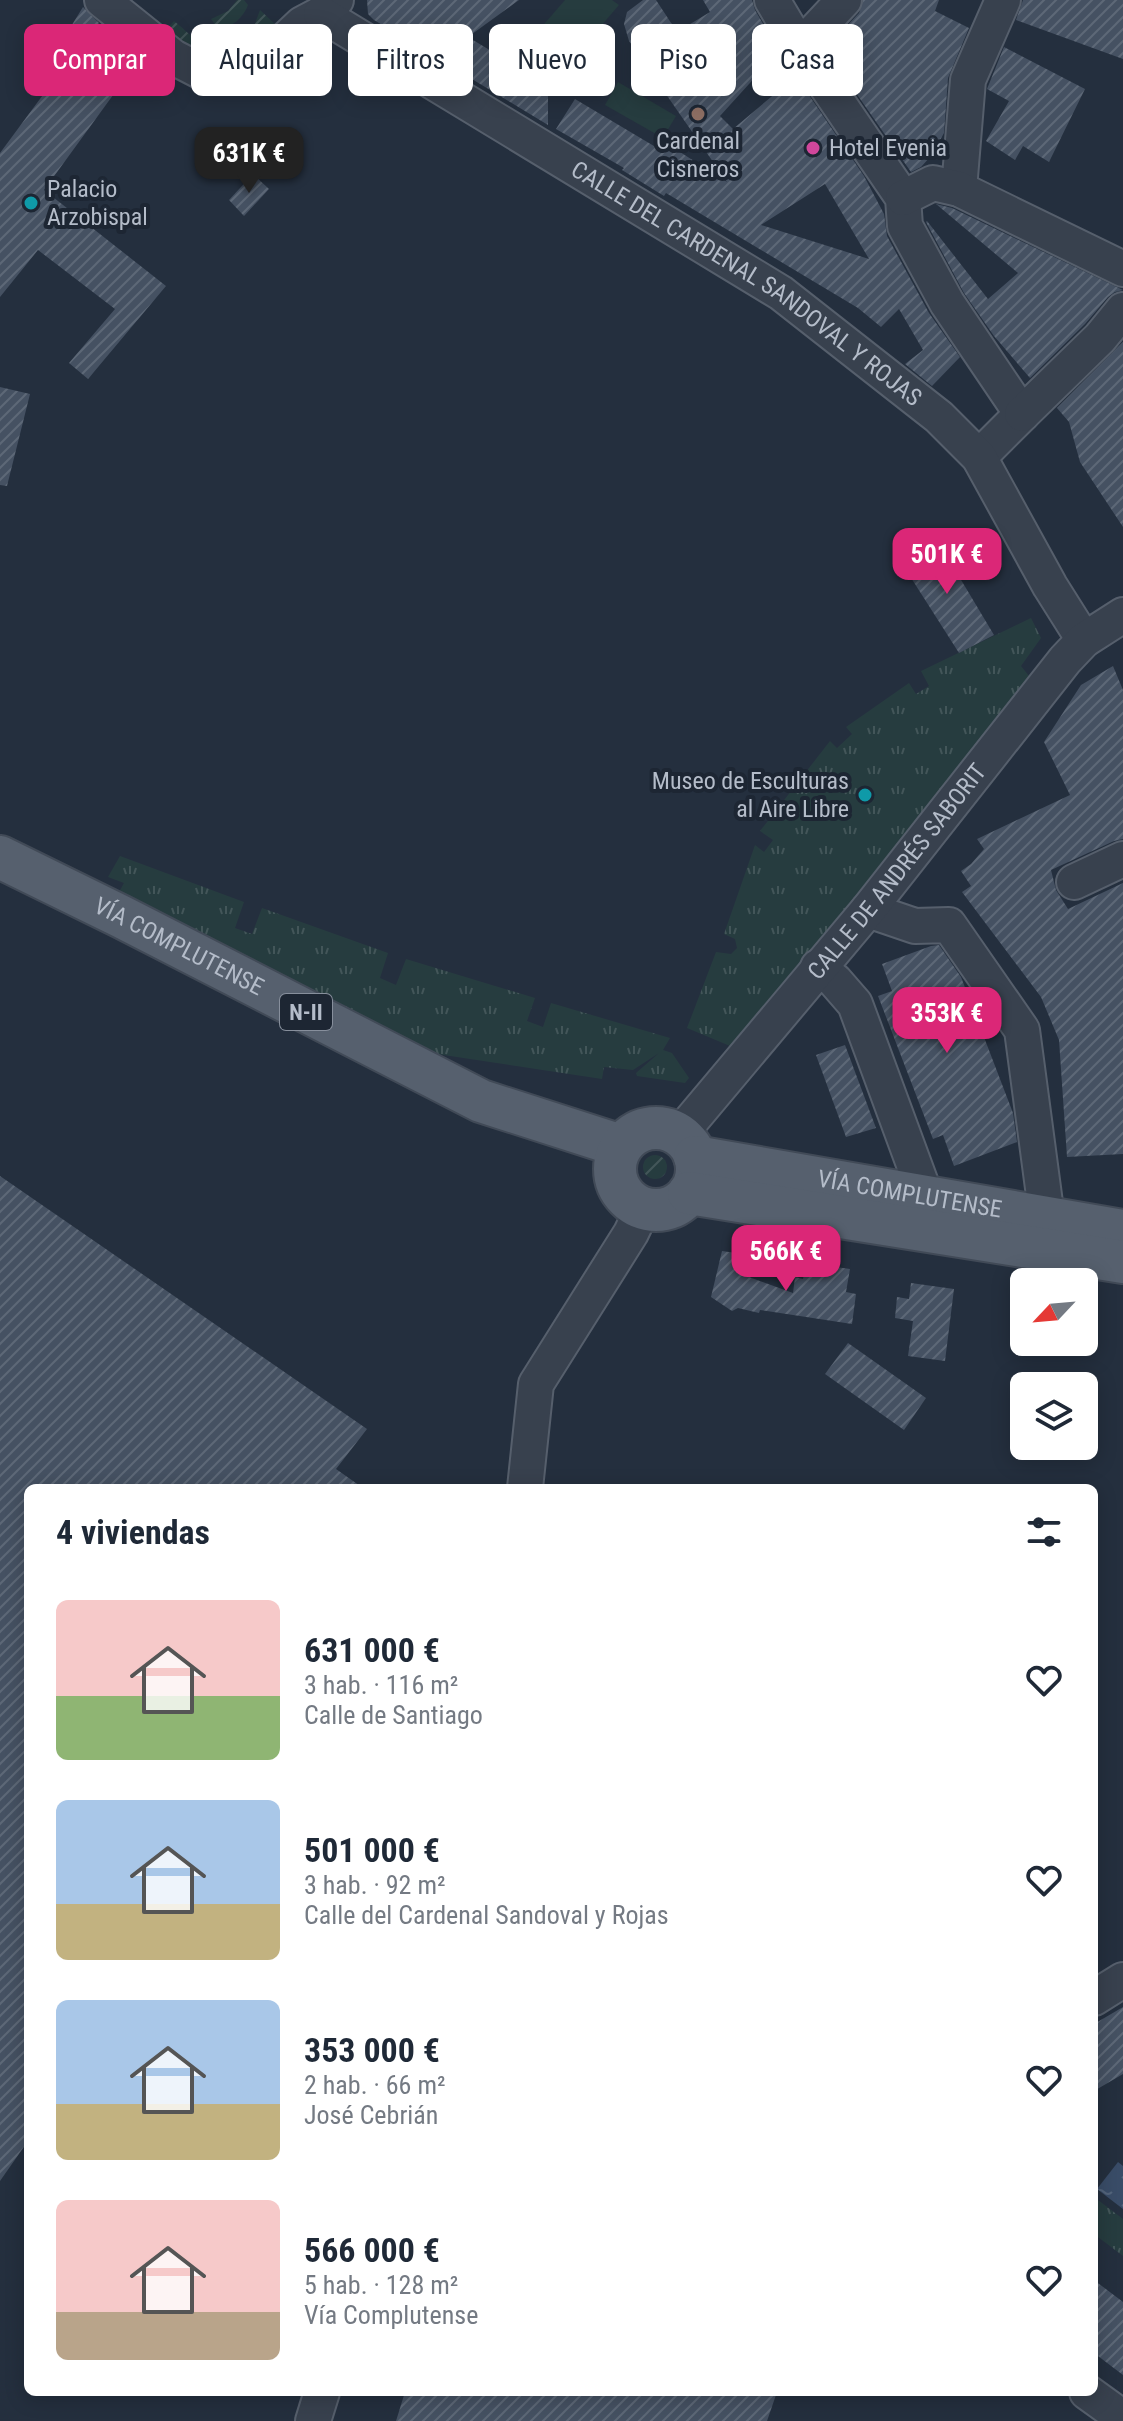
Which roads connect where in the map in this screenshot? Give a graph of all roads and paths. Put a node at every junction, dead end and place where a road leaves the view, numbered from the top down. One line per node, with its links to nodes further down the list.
1 (102, 0): 5 (street)
2 (772, 0): 6 (street)
3 (844, 0): 7 (street)
4 (1003, 0): 9 (street)
5 (328, 7): 13 (street, CALLE DEL CARDENAL SANDOVAL Y ROJAS)
6 (786, 24)
7 (822, 24)
8 (845, 96): 9 (street)
9 (932, 190): 10 (street); 12 (street)
10 (1123, 269)
11 (1123, 310): 12 (street)
12 (1022, 414): 13 (street)
13 (979, 457): 15 (street, CALLE DEL CARDENAL SANDOVAL Y ROJAS)
14 (1121, 621): 15 (street, CALLE DE ANDRÉS SABORIT)
15 (1084, 640): 20 (street, CALLE DE ANDRÉS SABORIT)
16 (0, 857): 22 (main road, VÍA COMPLUTENSE / N-II)
17 (1123, 859): 18 (street)
18 (1074, 882)
19 (0, 887): 22 (main road, VÍA COMPLUTENSE / N-II)
20 (868, 910): 21 (street, CALLE DE ANDRÉS SABORIT); 26 (street)
21 (818, 967): 23 (street, CALLE DE ANDRÉS SABORIT); 24 (street)
22 (618, 1160): 23 (main road); 25 (main road)
23 (688, 1162): 24 (main road, VÍA COMPLUTENSE); 25 (main road); 28 (main road, VÍA COMPLUTENSE)
24 (926, 1197): 26 (main road, VÍA COMPLUTENSE)
25 (643, 1208): 29 (street)
26 (1047, 1218): 27 (main road, VÍA COMPLUTENSE)
27 (1123, 1231)
28 (1123, 1262)
29 (525, 1484)
30 (1123, 1980): 31 (street)
31 (1098, 1996)
32 (321, 2396): 35 (street)
33 (1093, 2396): 34 (street)
34 (1123, 2418)
35 (313, 2421)

